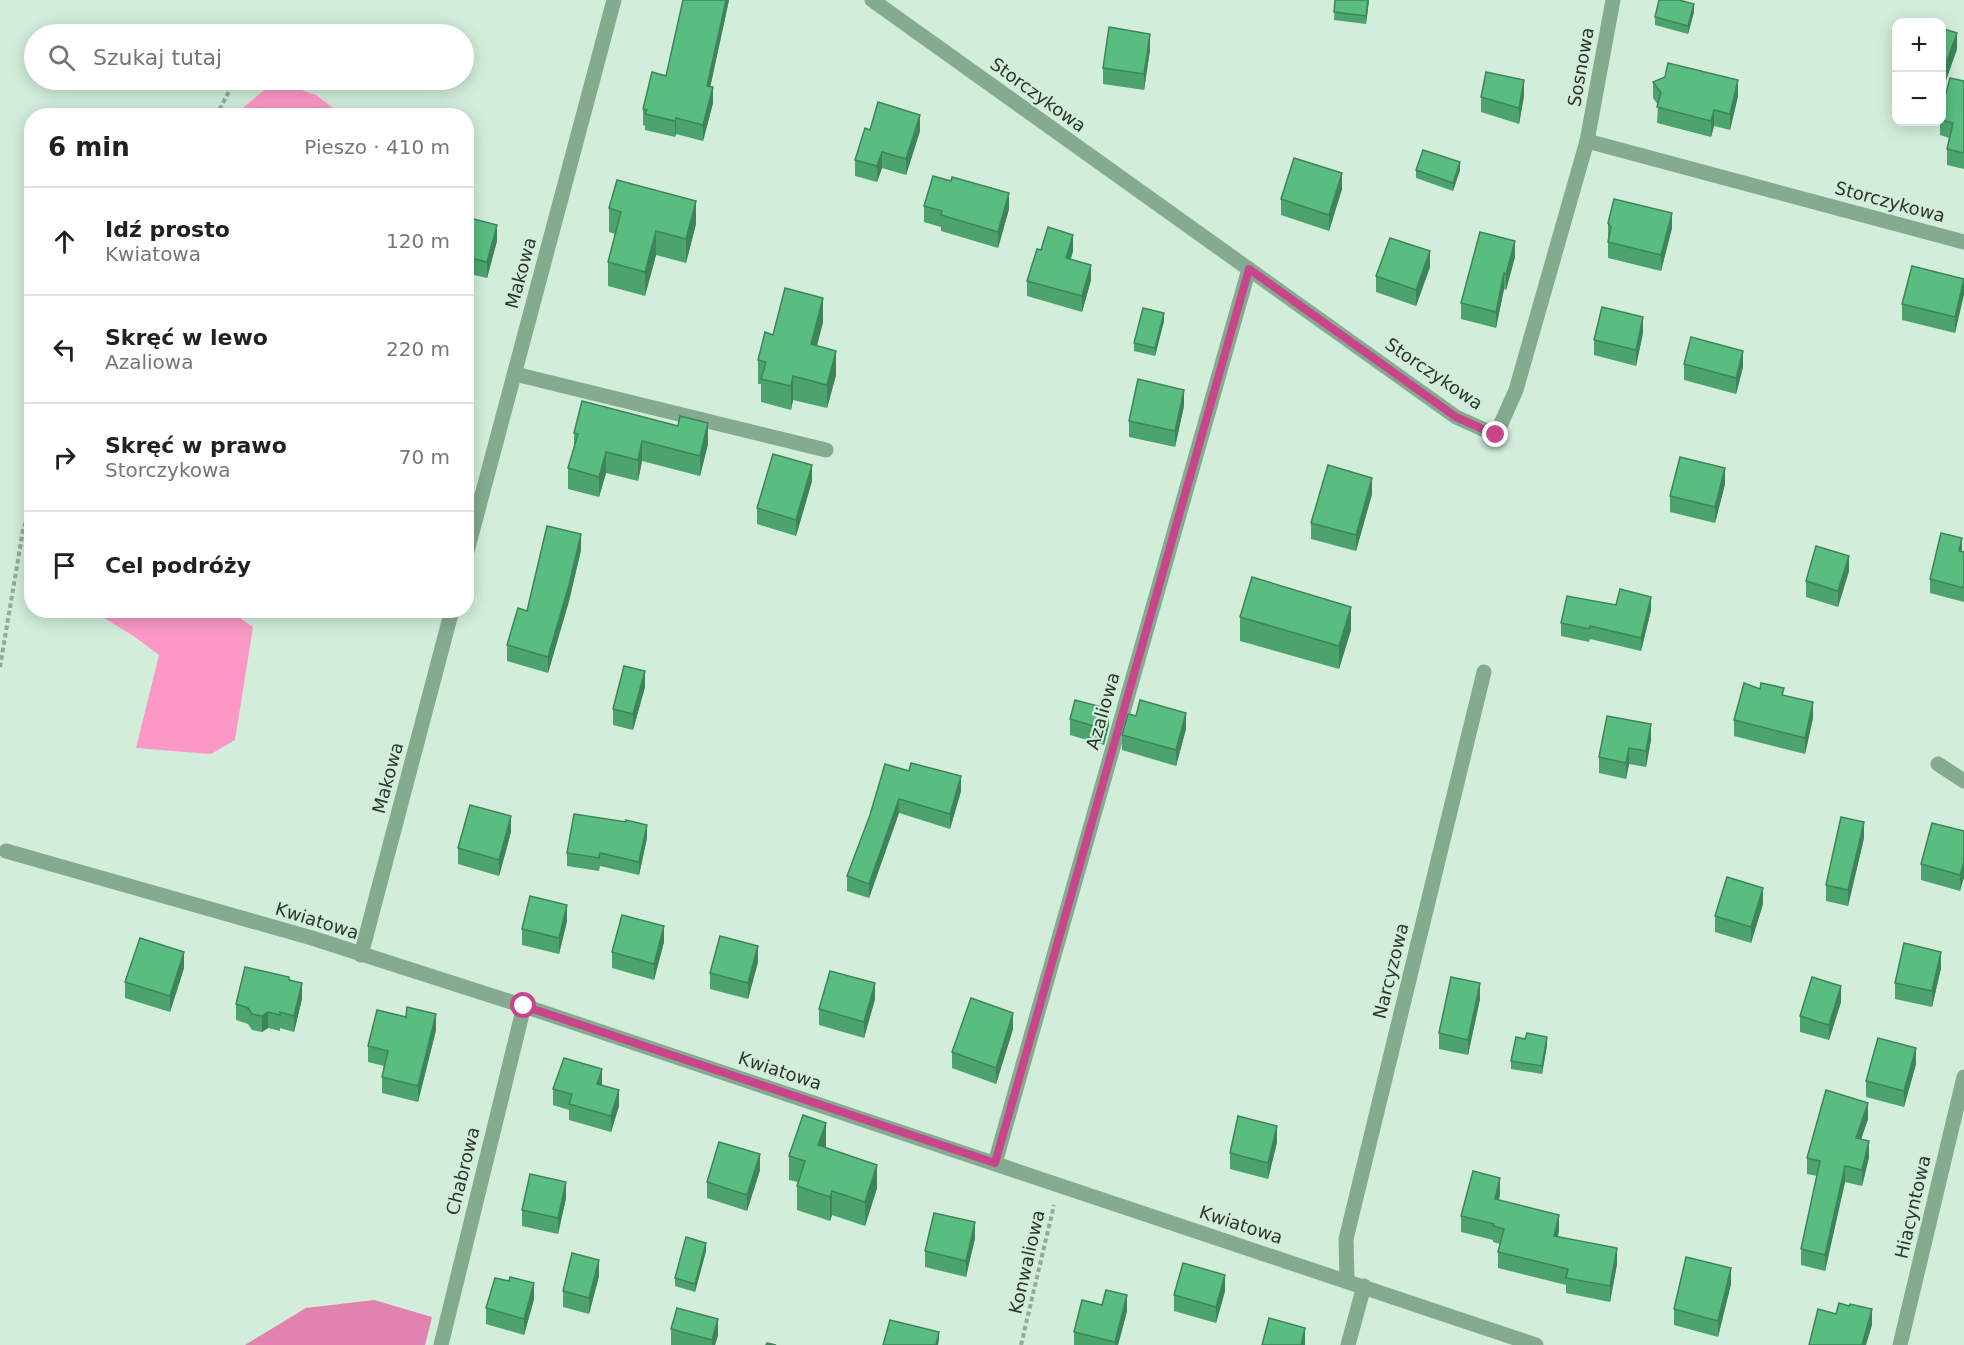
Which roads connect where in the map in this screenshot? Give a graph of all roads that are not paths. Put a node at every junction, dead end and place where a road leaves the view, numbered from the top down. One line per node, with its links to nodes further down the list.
1 (614, 0): 7 (street, Makowa)
2 (872, 0): 6 (street, Storczykowa)
3 (1613, 0): 4 (street, Sosnowa)
4 (1587, 141): 5 (street, Storczykowa); 6 (street, Storczykowa)
5 (1964, 242)
6 (1249, 269): 18 (street, Azaliowa)
7 (515, 374): 8 (street); 9 (street, Makowa)
8 (826, 450)
9 (474, 525)
10 (450, 618): 15 (street, Makowa)
11 (1484, 672): 19 (street, Narcyzowa)
12 (1938, 764): 13 (street)
13 (1964, 781)
14 (6, 851): 15 (street, Kwiatowa)
15 (361, 955): 16 (street, Kwiatowa)
16 (524, 1006): 18 (street, Kwiatowa); 21 (street, Chabrowa)
17 (1964, 1077): 24 (street, Hiacyntowa)
18 (995, 1163): 19 (street, Kwiatowa)
19 (1347, 1280): 20 (street, Kwiatowa)
20 (1364, 1286): 22 (street); 23 (street, Kwiatowa)
21 (441, 1345)
22 (1348, 1345)
23 (1536, 1345)
24 (1900, 1345)

